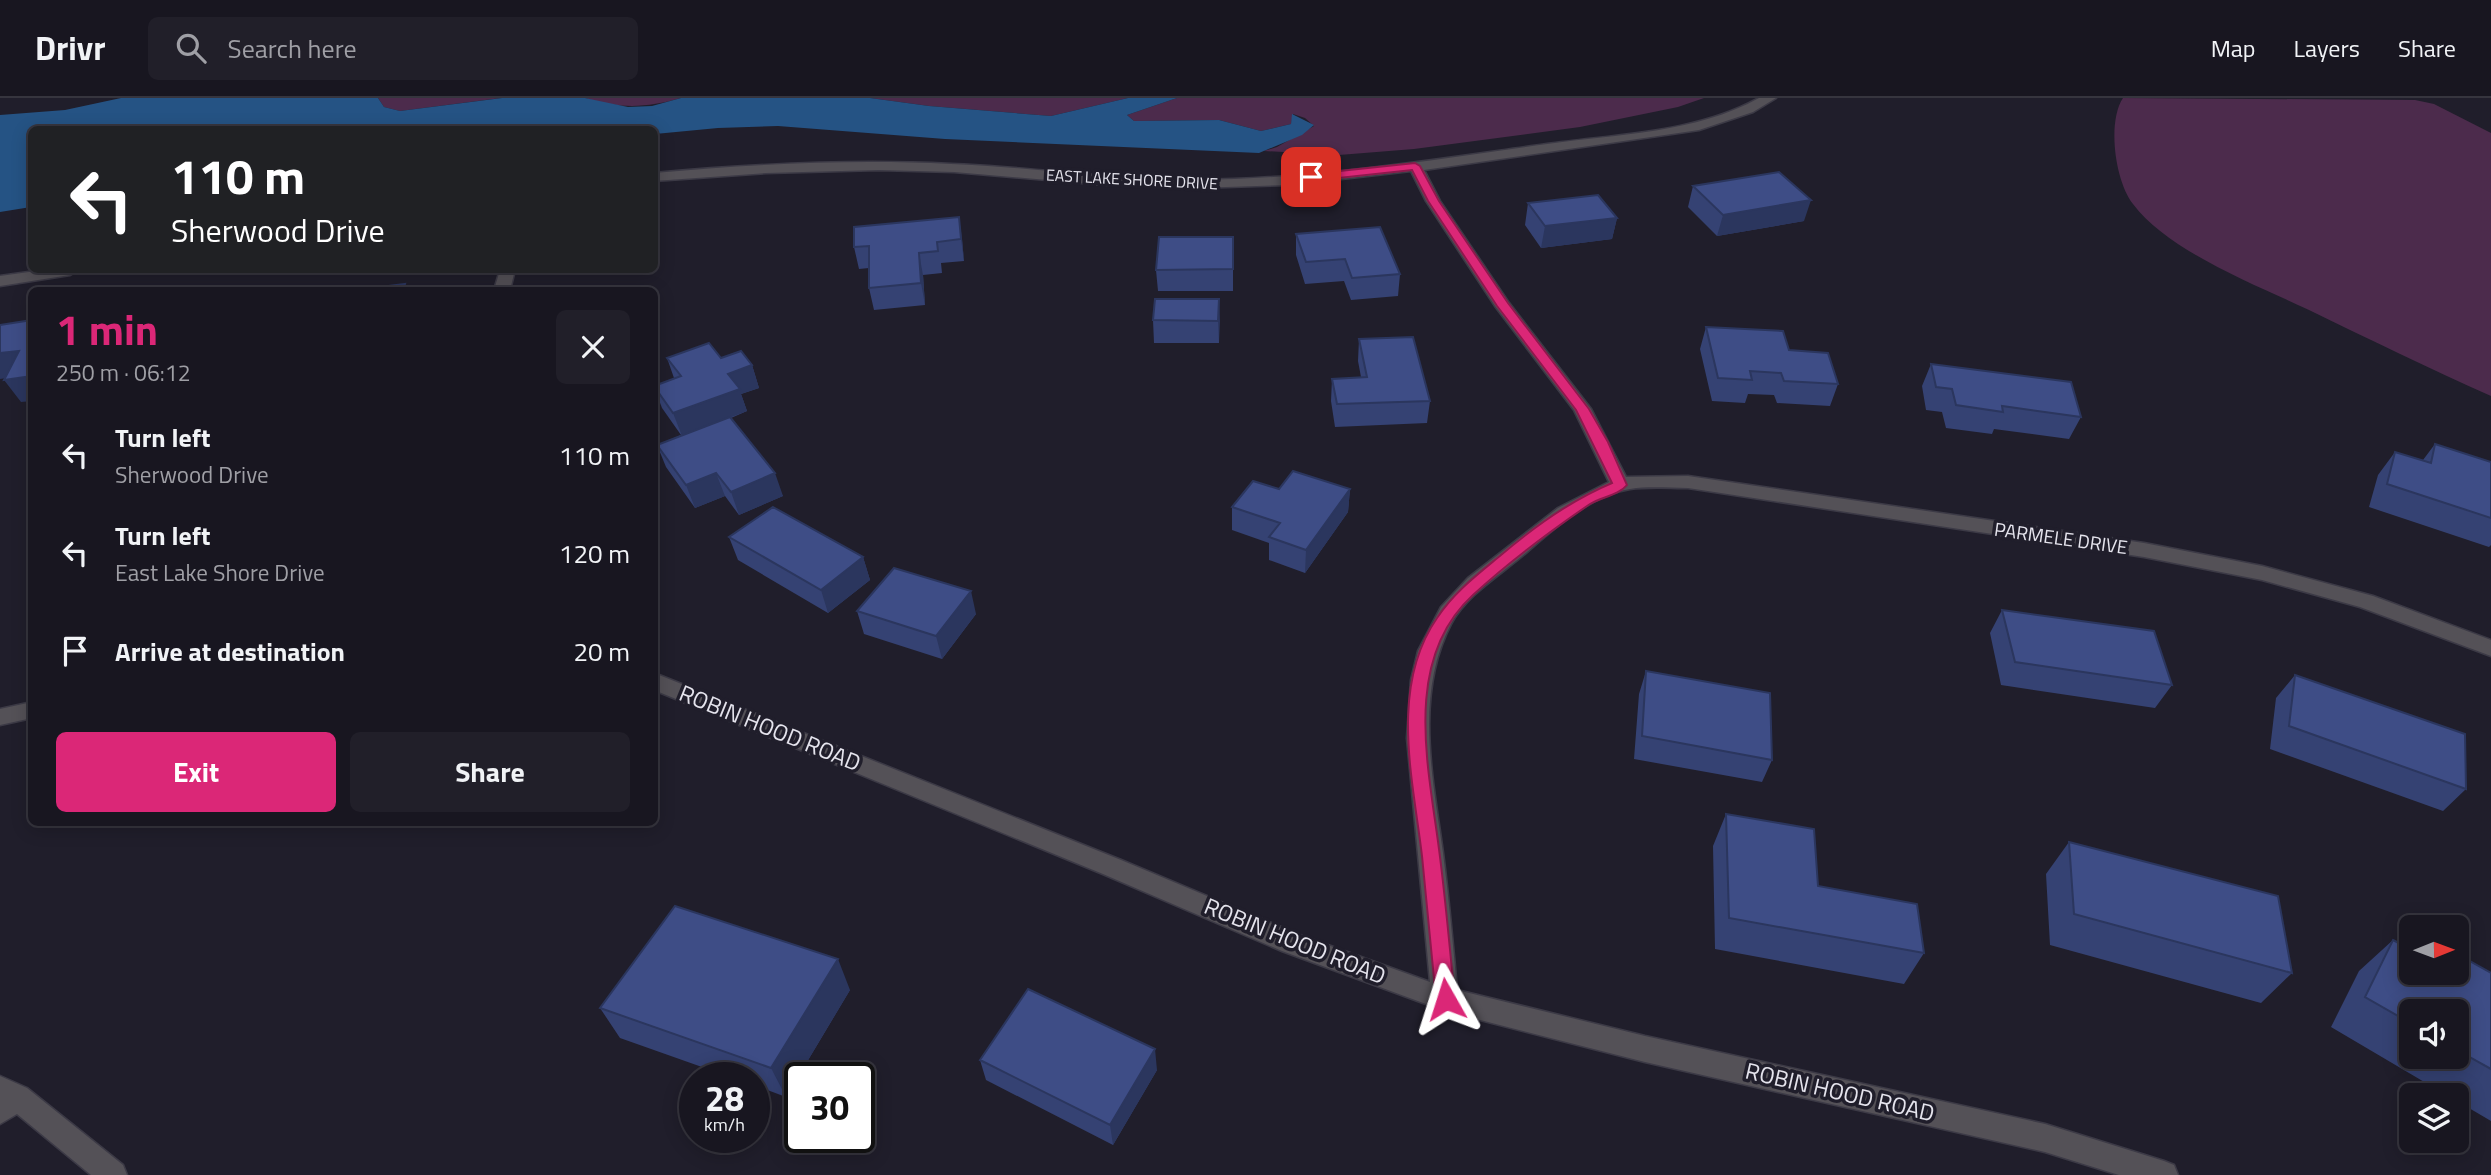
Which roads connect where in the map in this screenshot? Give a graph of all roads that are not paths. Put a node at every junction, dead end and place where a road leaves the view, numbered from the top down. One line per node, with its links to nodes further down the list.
1 (1769, 98): 2 (street, EAST LAKE SHORE DRIVE)
2 (1415, 166): 3 (street, EAST LAKE SHORE DRIVE); 6 (street)
3 (658, 177)
4 (51, 273): 5 (street)
5 (0, 281)
6 (1620, 485): 7 (street, PARMELE DRIVE); 11 (street)
7 (2491, 648)
8 (658, 683): 11 (street, ROBIN HOOD ROAD)
9 (28, 711): 10 (street)
10 (0, 717)
11 (1446, 999): 14 (street, ROBIN HOOD ROAD)
12 (6, 1099): 13 (street)
13 (113, 1175)
14 (2165, 1175)

